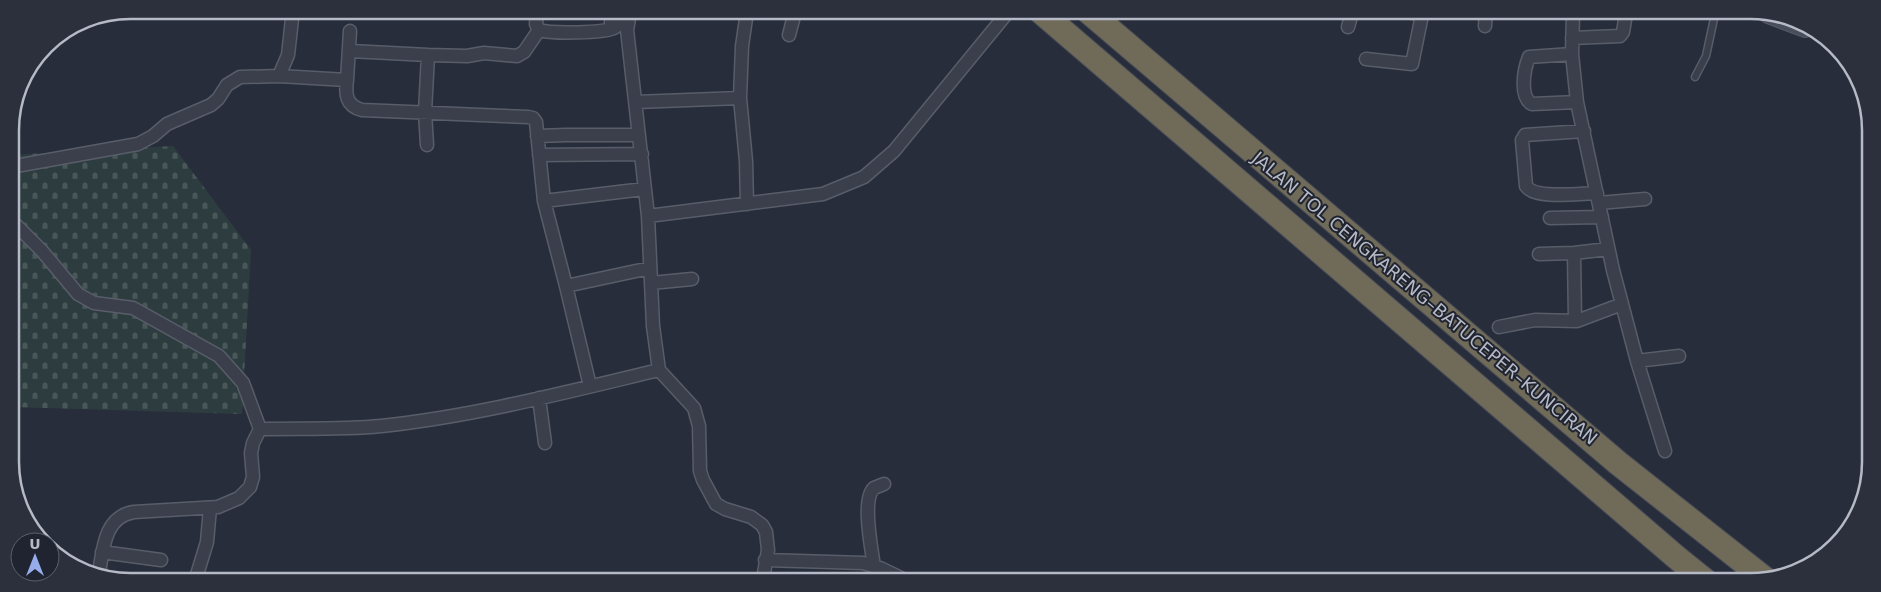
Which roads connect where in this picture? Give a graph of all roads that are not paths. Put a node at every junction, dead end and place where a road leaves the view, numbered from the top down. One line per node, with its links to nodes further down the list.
1 (292, 19): 24 (street)
2 (536, 19): 16 (street)
3 (611, 19): 15 (street)
4 (623, 19): 15 (street)
5 (629, 19): 28 (street)
6 (746, 19): 27 (street)
7 (793, 19): 18 (street)
8 (1002, 19): 42 (street)
9 (1049, 19): 68 (highway, JALAN TOL CENGKARENG–BATUCEPER–KUNCIRAN)
10 (1097, 19): 78 (highway, JALAN TOL CENGKARENG–BATUCEPER–KUNCIRAN)
11 (1421, 19): 23 (street)
12 (1573, 19): 19 (street)
13 (1625, 19): 19 (street)
14 (1714, 19): 25 (lane)
15 (611, 29): 16 (street)
16 (540, 30): 22 (street)
17 (350, 31): 20 (street)
18 (790, 35)
19 (1572, 38): 21 (street)
20 (350, 50): 22 (street); 26 (street)
21 (1572, 54): 29 (street); 29 (street)
22 (428, 55): 30 (street)
23 (1366, 59)
24 (279, 76): 26 (street); 37 (street)
25 (1695, 77)
26 (347, 80): 30 (street)
27 (740, 98): 28 (street); 42 (street)
28 (636, 102): 32 (street)
29 (1576, 102): 31 (street)
30 (425, 112): 33 (street); 34 (street)
31 (1584, 130): 39 (street); 39 (street)
32 (639, 135): 33 (street); 35 (street)
33 (537, 136): 36 (street)
34 (427, 145)
35 (642, 154): 36 (street); 38 (street)
36 (540, 155): 41 (street)
37 (19, 165)
38 (644, 189): 41 (street); 43 (street)
39 (1598, 198): 40 (street); 44 (street)
40 (1645, 199)
41 (544, 202): 53 (street)
42 (747, 204): 43 (street)
43 (648, 216): 50 (street)
44 (1602, 217): 45 (street); 47 (street)
45 (1550, 218)
46 (19, 228): 62 (street)
47 (1608, 249): 48 (street); 54 (street)
48 (1574, 253): 49 (street); 55 (street)
49 (1538, 254)
50 (650, 268): 52 (street); 53 (street)
51 (692, 278): 52 (street)
52 (651, 283): 59 (street)
53 (566, 286): 60 (street)
54 (1622, 304): 55 (street); 58 (street)
55 (1575, 320): 56 (street)
56 (1499, 327)
57 (1679, 356): 58 (street)
58 (1637, 361): 64 (street)
59 (659, 370): 60 (street); 70 (street)
60 (590, 386): 61 (street)
61 (539, 398): 62 (street); 63 (street)
62 (260, 430): 66 (street)
63 (545, 443)
64 (1665, 451)
65 (884, 484): 71 (street)
66 (210, 508): 67 (street); 73 (street)
67 (102, 552): 69 (street); 72 (street)
68 (1676, 557): 76 (highway); 77 (highway, JALAN TOL CENGKARENG–BATUCEPER–KUNCIRAN)
69 (162, 560)
70 (765, 560): 71 (street); 74 (street)
71 (874, 567): 75 (street)
72 (100, 569)
73 (198, 573)
74 (764, 573)
75 (888, 573)
76 (1691, 573)
77 (1696, 573)
78 (1757, 573)

